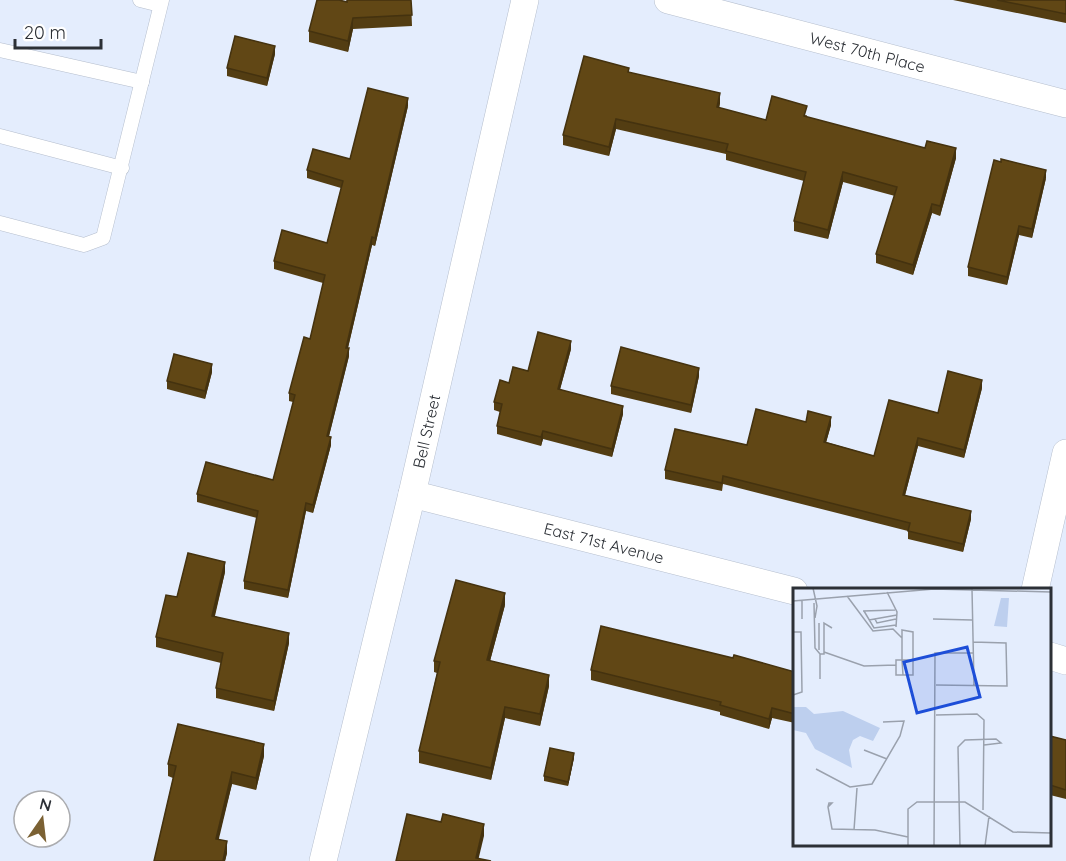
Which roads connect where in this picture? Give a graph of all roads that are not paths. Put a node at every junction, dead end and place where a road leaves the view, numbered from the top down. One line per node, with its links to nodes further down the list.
1 (140, 0): 4 (lane)
2 (525, 0): 12 (street, Bell Street)
3 (668, 0): 7 (street, West 70th Place)
4 (161, 2): 6 (lane)
5 (0, 50): 6 (lane)
6 (142, 82): 9 (lane)
7 (1066, 104)
8 (0, 136): 9 (lane)
9 (122, 168): 10 (lane)
10 (0, 223)
11 (1066, 453): 13 (street)
12 (412, 494): 14 (street, East 71st Avenue); 17 (street, Bell Street)
13 (1035, 588)
14 (793, 590)
15 (1051, 656): 16 (street)
16 (1066, 661)
17 (323, 861)

